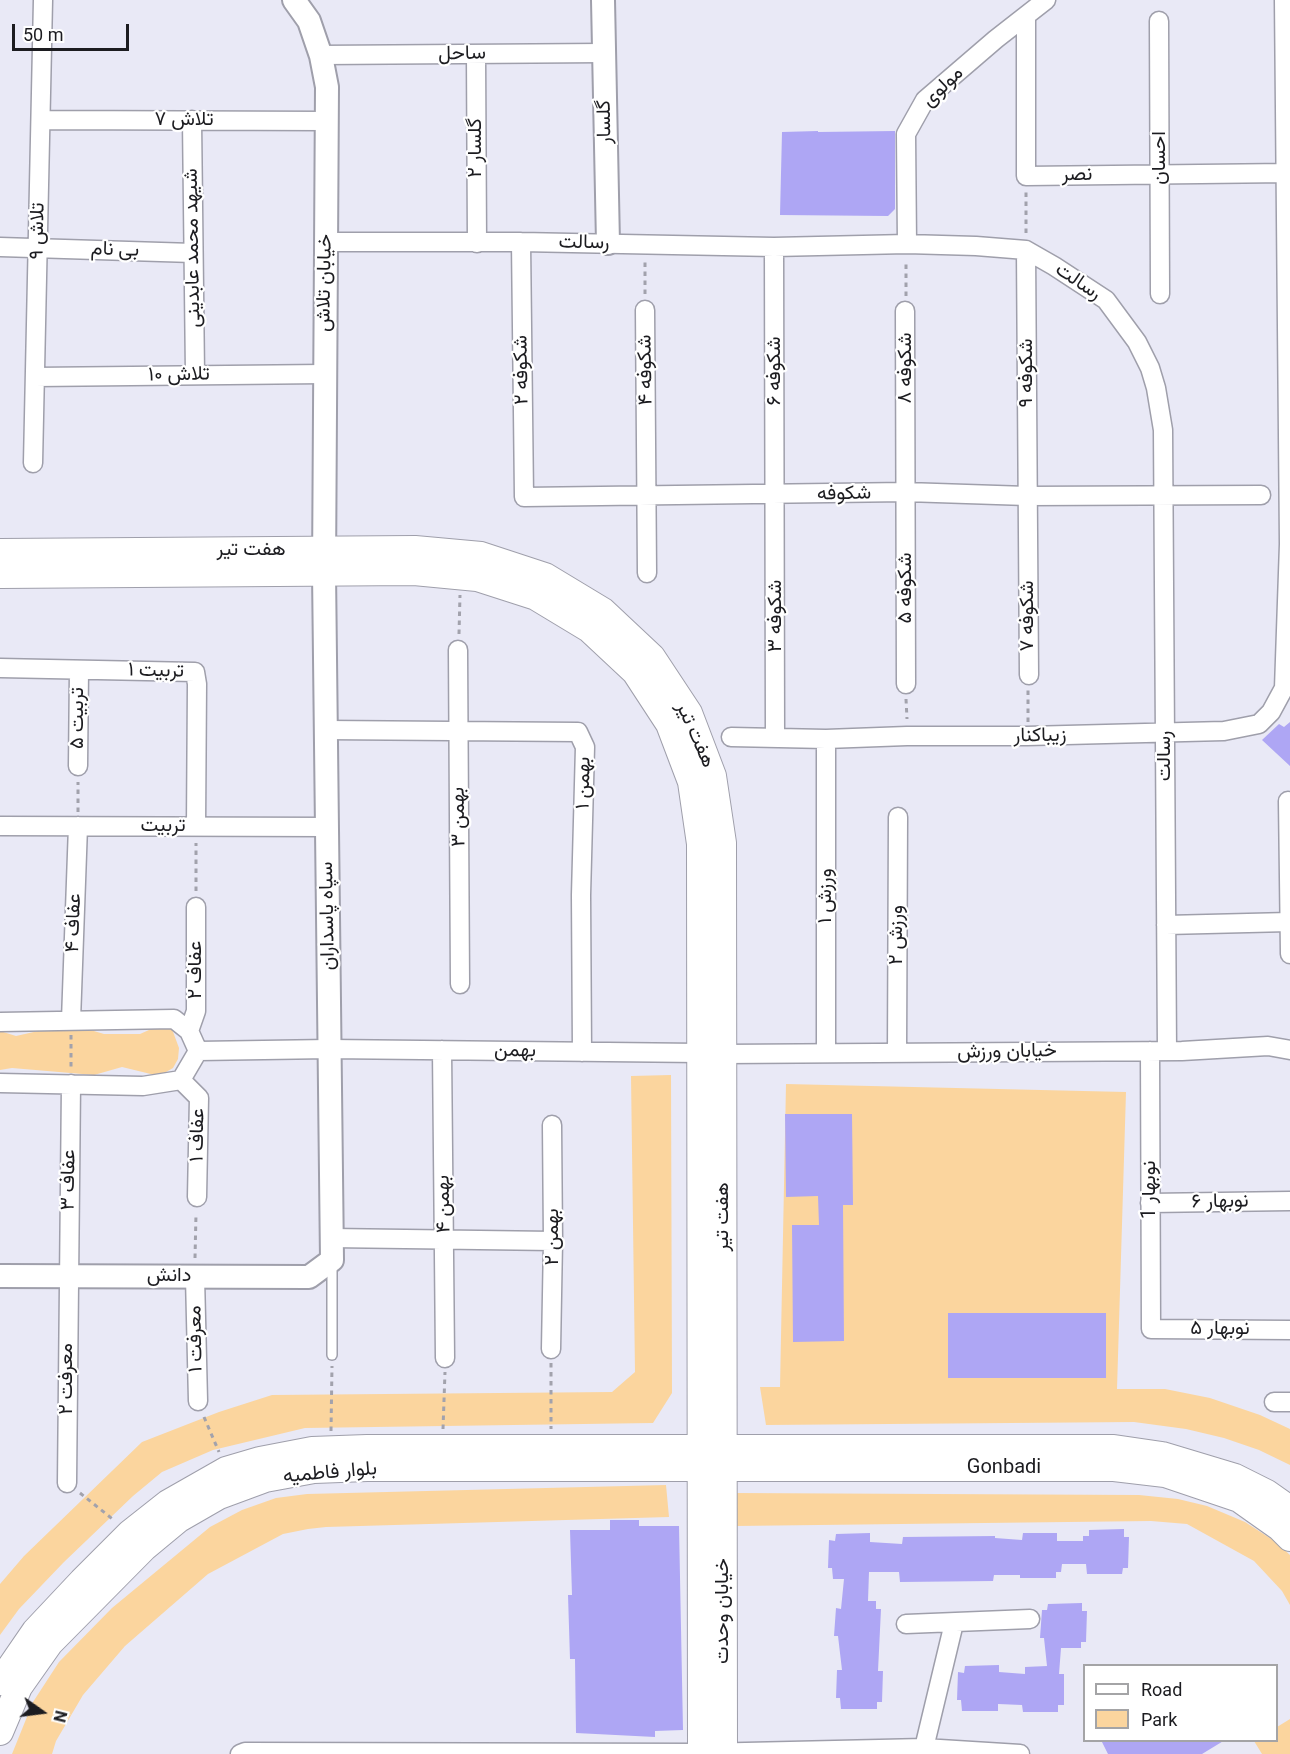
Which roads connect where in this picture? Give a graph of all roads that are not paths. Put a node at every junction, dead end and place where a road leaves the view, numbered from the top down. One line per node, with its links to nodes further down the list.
1 (43, 0): 11 (street, تلاش ۹)
2 (294, 0): 10 (street, خیابان تلاش)
3 (603, 0): 8 (street, گلسار)
4 (1046, 0): 6 (street, مولوی)
5 (1284, 0): 15 (street)
6 (1026, 17): 14 (street, نصر); 20 (street, مولوی)
7 (1158, 21): 14 (street, احسان)
8 (604, 53): 9 (street, ساحل); 19 (street, گلسار)
9 (476, 54): 10 (street, ساحل); 18 (street, گلسار ۲)
10 (321, 55): 13 (street, خیابان تلاش)
11 (41, 120): 12 (street, تلاش ۷); 23 (street, تلاش ۹)
12 (192, 120): 13 (street, تلاش ۷); 25 (street, شیهد محمد عابدینی)
13 (326, 121): 16 (street, خیابان تلاش)
14 (1160, 173): 15 (street, نصر); 26 (street, احسان)
15 (1287, 173): 49 (street)
16 (325, 242): 18 (street, رسالت); 29 (street, خیابان تلاش)
17 (521, 242): 18 (street, رسالت); 19 (street, رسالت); 39 (street, شکوفه ۲)
18 (477, 243)
19 (608, 243): 22 (street, رسالت)
20 (907, 244): 22 (street, رسالت); 24 (street, رسالت)
21 (0, 246): 23 (street, بی نام)
22 (774, 247): 35 (street, شکوفه ۶)
23 (38, 248): 25 (street, بی نام); 31 (street, تلاش ۹)
24 (1026, 250): 36 (street, رسالت); 38 (street, شکوفه ۹)
25 (193, 253): 30 (street, شیهد محمد عابدینی)
26 (1160, 294)
27 (645, 310): 34 (street, شکوفه ۴)
28 (905, 311): 33 (street, شکوفه ۸)
29 (324, 374): 30 (street, تلاش ۱۰); 41 (street, خیابان تلاش)
30 (195, 375): 31 (street, تلاش ۱۰)
31 (35, 377): 32 (street, تلاش ۹)
32 (33, 463)
33 (906, 492): 35 (street, شکوفه); 38 (street, شکوفه); 48 (street, شکوفه ۵)
34 (647, 495): 35 (street, شکوفه); 39 (street, شکوفه); 42 (street, شکوفه ۴)
35 (775, 495): 54 (street, شکوفه ۳)
36 (1164, 495): 37 (street, شکوفه); 38 (street, شکوفه); 52 (street, رسالت)
37 (1261, 495)
38 (1027, 496): 47 (street, شکوفه ۷)
39 (524, 497)
40 (0, 552): 41 (main road, هفت تیر)
41 (325, 561): 43 (main road, هفت تیر); 50 (street, سپاه پاسداران); 77 (main road, هفت تیر); 77 (main road, هفت تیر)
42 (647, 573)
43 (0, 575)
44 (458, 650): 51 (street, بهمن ۳)
45 (0, 668): 46 (street, تربیت ۱)
46 (79, 670): 56 (street, تربیت ۵); 61 (street, تربیت ۱)
47 (1029, 675)
48 (906, 684)
49 (1287, 689): 52 (street, زیباکنار)
50 (326, 730): 51 (street, بهمن ۱); 62 (street, سپاه پاسداران)
51 (458, 731): 67 (street, بهمن ۳); 76 (street, بهمن ۱)
52 (1164, 733): 55 (street, زیباکنار); 65 (street, رسالت)
53 (731, 737): 54 (street, زیباکنار)
54 (775, 738): 55 (street, زیباکنار)
55 (826, 739): 78 (street, ورزش ۱)
56 (78, 766)
57 (1288, 801): 64 (street)
58 (898, 817): 79 (street, ورزش ۲)
59 (0, 825): 60 (street, تربیت)
60 (78, 826): 61 (street, تربیت); 68 (street, عفاف ۴)
61 (196, 826): 62 (street, تربیت)
62 (327, 827): 71 (street, سپاه پاسداران)
63 (196, 907): 70 (street, عفاف ۲)
64 (1289, 922): 65 (street); 66 (street)
65 (1166, 925): 75 (street, رسالت)
66 (1290, 954)
67 (460, 984)
68 (70, 1020): 69 (street); 70 (street)
69 (0, 1022)
70 (189, 1031): 74 (street)
71 (329, 1049): 72 (street, بهمن); 74 (street, بهمن); 89 (street, سپاه پاسداران)
72 (442, 1050): 76 (street, بهمن); 87 (street, بهمن ۴)
73 (1290, 1050): 75 (street, خیابان ورزش)
74 (198, 1051): 80 (street)
75 (1159, 1051): 79 (street, خیابان ورزش); 86 (street, نوبهار 1)
76 (582, 1052): 77 (street, بهمن)
77 (712, 1053): 78 (street, خیابان ورزش); 99 (main road, هفت تیر)
78 (826, 1053): 79 (street, خیابان ورزش)
79 (897, 1053)
80 (181, 1080): 82 (street); 84 (street, عفاف ۱)
81 (0, 1083): 82 (street)
82 (71, 1084): 91 (street, عفاف ۳)
83 (552, 1125): 88 (street, بهمن ۲)
84 (197, 1197)
85 (1290, 1201): 86 (street, نوبهار ۶)
86 (1150, 1203): 93 (street, نوبهار 1)
87 (445, 1239): 88 (street); 89 (street); 97 (street, بهمن ۴)
88 (553, 1241): 95 (street, بهمن ۲)
89 (332, 1249): 92 (street, دانش); 96 (lane)
90 (0, 1276): 91 (street, دانش)
91 (68, 1276): 92 (street, دانش); 100 (street, معرفت ۲)
92 (195, 1276): 98 (street, معرفت ۱)
93 (1150, 1329): 94 (street, نوبهار ۵)
94 (1290, 1330)
95 (551, 1349)
96 (332, 1355)
97 (445, 1358)
98 (198, 1401)
99 (712, 1458): 101 (main road, Gonbadi); 102 (main road, Gonbadi); 106 (main road, بلوار فاطمیه); 107 (main road, بلوار فاطمیه); 110 (main road, خیابان وحدت)
100 (67, 1483)
101 (1290, 1509)
102 (1290, 1538)
103 (1030, 1619): 104 (street)
104 (954, 1623): 105 (street); 108 (street)
105 (906, 1624)
106 (0, 1682)
107 (0, 1732)
108 (924, 1748): 110 (street); 112 (street)
109 (447, 1753): 110 (street); 111 (street)
110 (712, 1753)
111 (240, 1754)
112 (1020, 1754)

